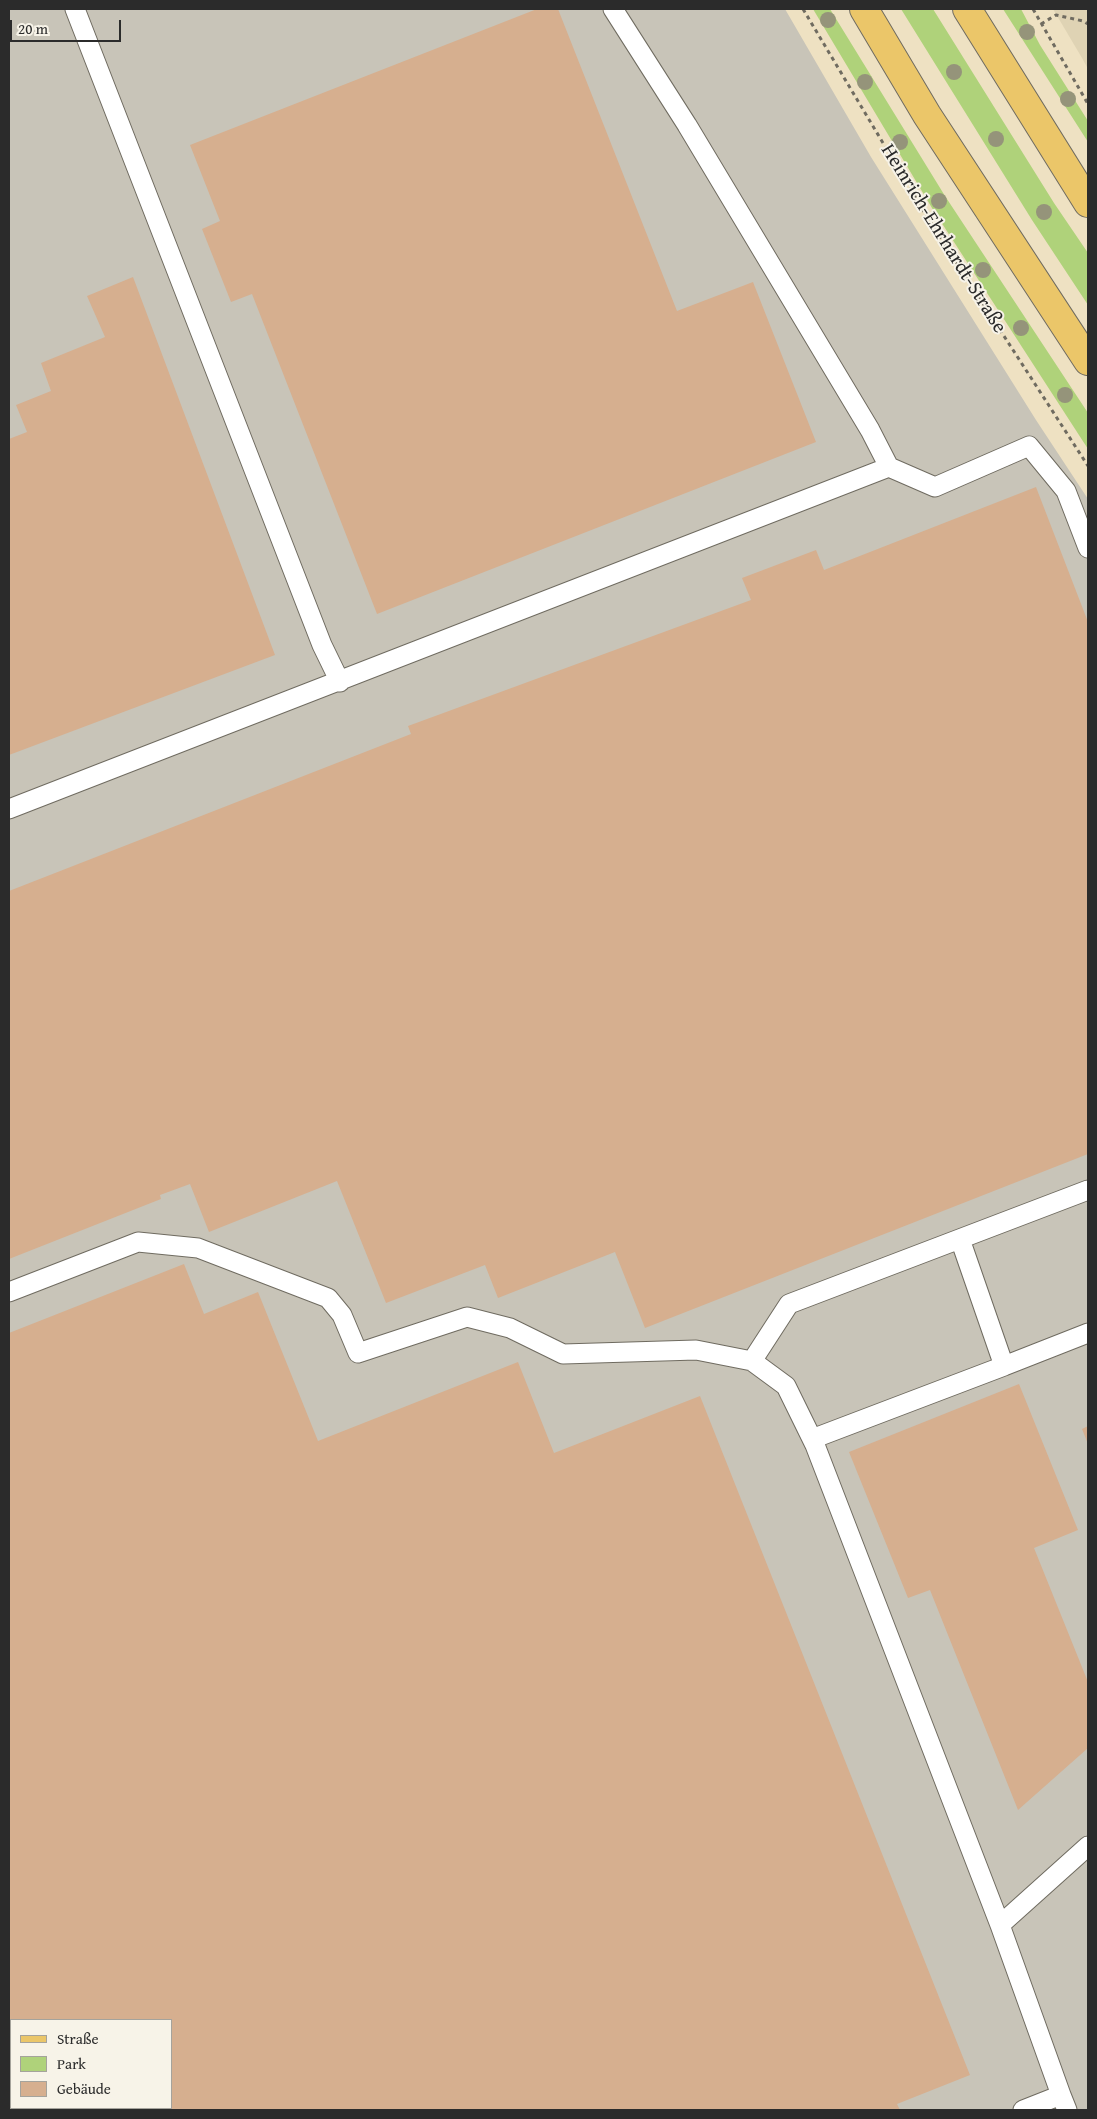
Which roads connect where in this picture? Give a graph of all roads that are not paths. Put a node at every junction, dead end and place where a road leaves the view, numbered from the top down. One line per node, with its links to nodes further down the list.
1 (75, 9): 9 (lane)
2 (613, 9): 7 (lane)
3 (864, 9): 6 (main road)
4 (967, 9): 5 (main road)
5 (1088, 203)
6 (1088, 361)
7 (890, 467): 8 (lane); 9 (lane)
8 (1088, 548)
9 (340, 682): 10 (lane)
10 (9, 809)
11 (1088, 1190): 12 (lane)
12 (960, 1239): 15 (lane); 16 (lane)
13 (9, 1292): 15 (lane)
14 (1088, 1333): 16 (lane)
15 (752, 1361): 17 (lane)
16 (1004, 1366): 17 (lane)
17 (812, 1439): 19 (lane)
18 (1088, 1846): 19 (lane)
19 (1000, 1925): 20 (lane)
20 (1064, 2103): 21 (lane)
21 (1023, 2110)

